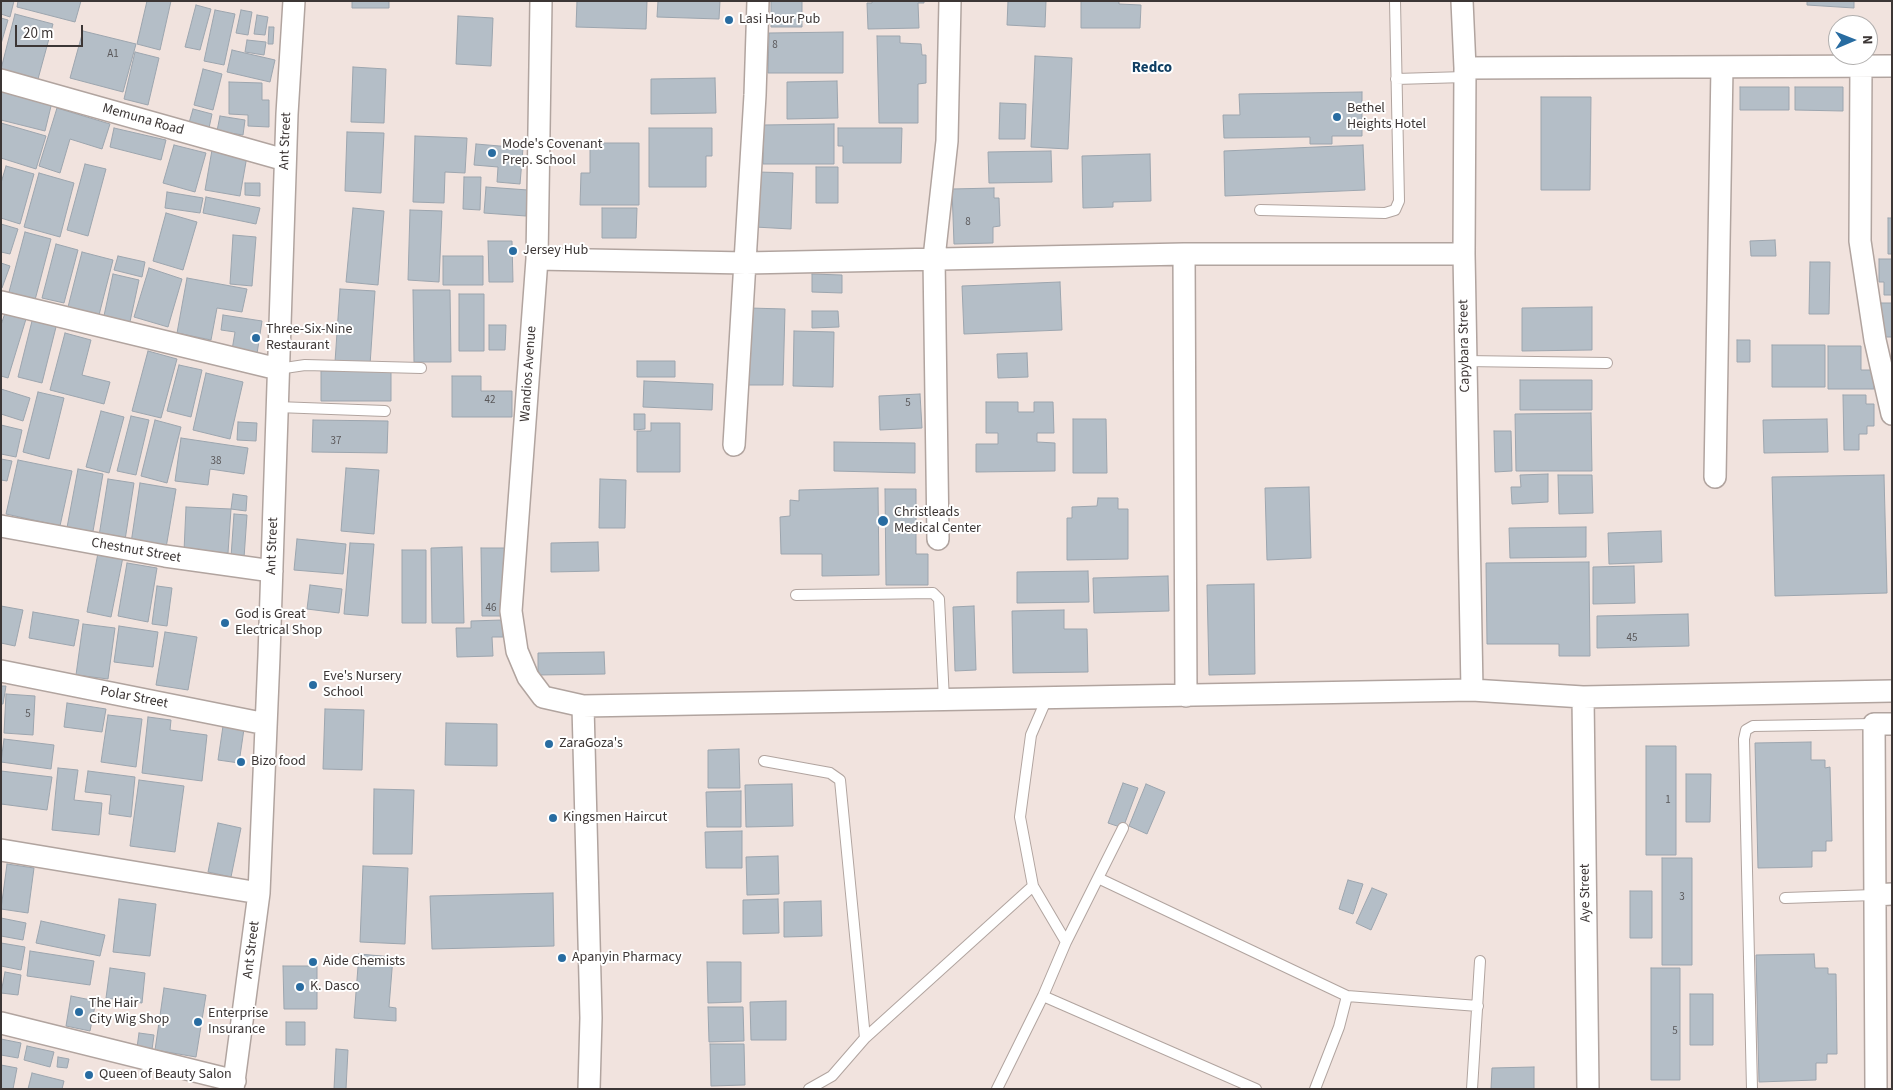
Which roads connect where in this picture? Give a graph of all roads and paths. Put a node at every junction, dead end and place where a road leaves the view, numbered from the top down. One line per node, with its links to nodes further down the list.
1 (294, 1): 13 (street, Ant Street)
2 (541, 1): 17 (street, Wandios Avenue)
3 (758, 1): 19 (street)
4 (950, 1): 18 (street)
5 (1395, 1): 11 (lane)
6 (1462, 1): 10 (street, Capybara Street)
7 (1861, 66): 8 (street); 9 (street); 27 (street)
8 (1892, 66)
9 (1722, 67): 10 (street); 29 (street)
10 (1465, 72): 11 (lane); 16 (street, Capybara Street)
11 (1396, 79): 14 (lane)
12 (1, 80): 13 (street, Memuna Road)
13 (286, 160): 24 (street, Ant Street)
14 (1260, 210)
15 (1184, 254): 16 (street); 18 (street); 37 (street)
16 (1464, 254): 21 (street, Capybara Street)
17 (538, 258): 19 (street); 41 (street, Wandios Avenue)
18 (934, 258): 19 (street); 31 (street)
19 (746, 263): 28 (street)
20 (1, 302): 24 (street)
21 (1465, 361): 22 (lane); 35 (street, Capybara Street)
22 (1607, 363)
23 (421, 368): 24 (lane)
24 (278, 369): 25 (street, Ant Street)
25 (277, 407): 26 (lane); 32 (street, Ant Street)
26 (385, 412)
27 (1892, 414)
28 (734, 445)
29 (1715, 478)
30 (1, 526): 32 (street, Chestnut Street)
31 (938, 539)
32 (272, 571): 42 (street, Ant Street)
33 (796, 595): 40 (lane)
34 (1, 671): 42 (street, Polar Street)
35 (1472, 690): 37 (street, Wandios Avenue); 38 (street, Wandios Avenue)
36 (1892, 691): 38 (street, Wandios Avenue)
37 (1186, 696): 39 (street, Wandios Avenue)
38 (1584, 697): 66 (street, Aye Street)
39 (1047, 698): 40 (street, Wandios Avenue); 48 (lane)
40 (944, 700): 41 (street, Wandios Avenue)
41 (583, 706): 60 (street)
42 (266, 724): 49 (street, Ant Street)
43 (1883, 724): 50 (street); 67 (lane)
44 (764, 761): 58 (lane)
45 (1123, 828): 47 (lane)
46 (1, 850): 49 (street)
47 (1098, 878): 52 (lane); 55 (lane)
48 (1033, 886): 52 (lane); 58 (lane)
49 (259, 893): 59 (street, Ant Street)
50 (1883, 894): 51 (lane); 68 (street)
51 (1785, 898)
52 (1066, 942): 54 (lane)
53 (1480, 961): 56 (lane)
54 (1043, 996): 62 (lane); 63 (lane)
55 (1347, 996): 56 (lane); 64 (lane)
56 (1478, 1006): 65 (lane)
57 (1, 1023): 59 (street)
58 (865, 1038): 61 (lane)
59 (234, 1085)
60 (589, 1089)
61 (809, 1089)
62 (997, 1089)
63 (1256, 1089)
64 (1315, 1089)
65 (1472, 1089)
66 (1588, 1089)
67 (1752, 1089)
68 (1876, 1089)

